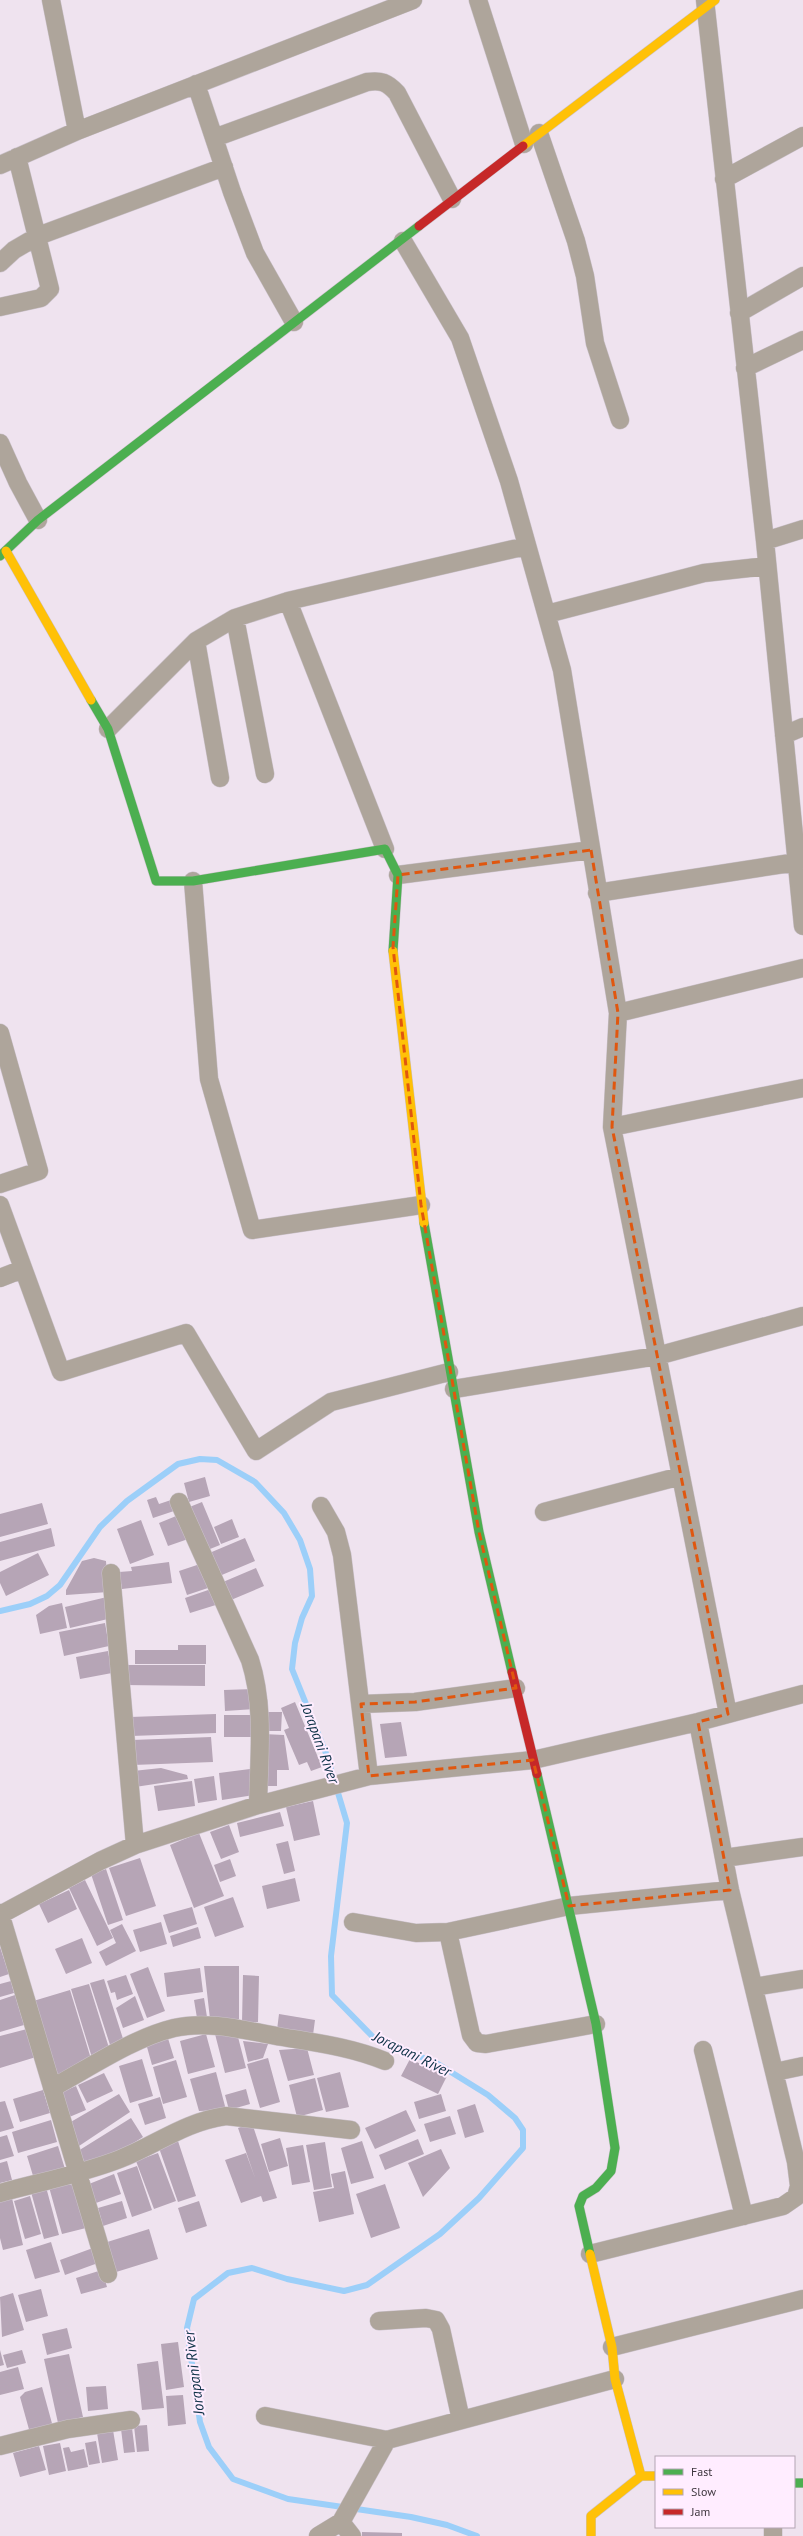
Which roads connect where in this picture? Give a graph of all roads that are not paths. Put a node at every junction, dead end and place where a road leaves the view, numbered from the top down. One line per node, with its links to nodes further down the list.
1 (51, 0): 6 (street)
2 (413, 0): 5 (street)
3 (478, 0): 10 (street)
4 (708, 2): 7 (street); 14 (street)
5 (196, 84): 6 (street); 9 (street)
6 (77, 131): 11 (street)
7 (539, 133): 10 (street); 25 (street)
8 (803, 136): 14 (street)
9 (214, 138): 13 (street); 15 (street)
10 (524, 144): 15 (street)
11 (17, 157): 12 (street); 16 (street)
12 (0, 165)
13 (224, 167): 16 (street); 22 (street)
14 (724, 179): 21 (street)
15 (452, 200): 17 (street)
16 (38, 236): 18 (street); 20 (street)
17 (402, 241): 22 (street); 30 (street)
18 (0, 263)
19 (803, 276): 21 (street)
20 (0, 306)
21 (739, 313): 24 (street)
22 (294, 322): 27 (street)
23 (803, 340): 24 (street)
24 (745, 368): 29 (street)
25 (620, 420)
26 (0, 442): 27 (street)
27 (38, 520): 31 (street)
28 (803, 529): 29 (street)
29 (765, 541): 32 (street)
30 (526, 546): 33 (street); 34 (street)
31 (2, 551): 38 (street)
32 (767, 566): 34 (street); 39 (street)
33 (288, 601): 35 (street); 43 (street)
34 (547, 614): 44 (street)
35 (235, 618): 36 (street); 40 (street)
36 (196, 641): 38 (street); 41 (street)
37 (803, 727): 39 (street)
38 (108, 729): 47 (street)
39 (784, 735): 42 (street)
40 (265, 774)
41 (220, 778)
42 (796, 781): 45 (street)
43 (385, 849): 46 (street); 47 (street)
44 (591, 850): 46 (street); 48 (street)
45 (797, 862): 48 (street); 49 (street)
46 (398, 875): 57 (street)
47 (193, 881): 57 (street)
48 (597, 893): 51 (street)
49 (803, 926)
50 (803, 968): 51 (street)
51 (618, 1013): 54 (street)
52 (0, 1033): 55 (street)
53 (803, 1088): 54 (street)
54 (612, 1127): 61 (street)
55 (0, 1184)
56 (0, 1205): 58 (street)
57 (421, 1205): 62 (street)
58 (23, 1269): 59 (street); 62 (street)
59 (0, 1278)
60 (803, 1316): 61 (street)
61 (657, 1356): 62 (street); 63 (street)
62 (451, 1381): 68 (street)
63 (681, 1476): 66 (street); 71 (street)
64 (179, 1502): 75 (street)
65 (321, 1506): 70 (street)
66 (544, 1512)
67 (111, 1573): 76 (street)
68 (516, 1688): 70 (street); 73 (street)
69 (803, 1694): 71 (street)
70 (361, 1704): 74 (street)
71 (728, 1714): 72 (street)
72 (698, 1722): 73 (street); 78 (street)
73 (533, 1760): 74 (street); 80 (street)
74 (360, 1778): 75 (street)
75 (258, 1805): 76 (street)
76 (135, 1845): 81 (street)
77 (803, 1847): 78 (street)
78 (724, 1858): 79 (street)
79 (730, 1890): 80 (street); 85 (street)
80 (569, 1906): 83 (street); 86 (street)
81 (0, 1914): 91 (street)
82 (353, 1922): 83 (street)
83 (448, 1932): 86 (street)
84 (803, 1979): 85 (street)
85 (754, 1987): 90 (street)
86 (596, 2024): 97 (street)
87 (703, 2050): 96 (street)
88 (385, 2061): 91 (street)
89 (803, 2066): 90 (street)
90 (775, 2072): 93 (street)
91 (52, 2088): 94 (street)
92 (351, 2130): 94 (street)
93 (800, 2161): 96 (street)
94 (77, 2173): 95 (street); 98 (street)
95 (0, 2193)
96 (744, 2216): 97 (street)
97 (590, 2254): 101 (street)
98 (108, 2274)
99 (803, 2299): 101 (street)
100 (379, 2321): 105 (street)
101 (612, 2346): 102 (street)
102 (615, 2379): 105 (street); 108 (street)
103 (265, 2416): 106 (street)
104 (131, 2420): 107 (street)
105 (461, 2420): 106 (street)
106 (387, 2440): 110 (street)
107 (0, 2446)
108 (641, 2476): 109 (street); 112 (street)
109 (655, 2476)
110 (346, 2525): 111 (street)
111 (318, 2536)
112 (591, 2536)

